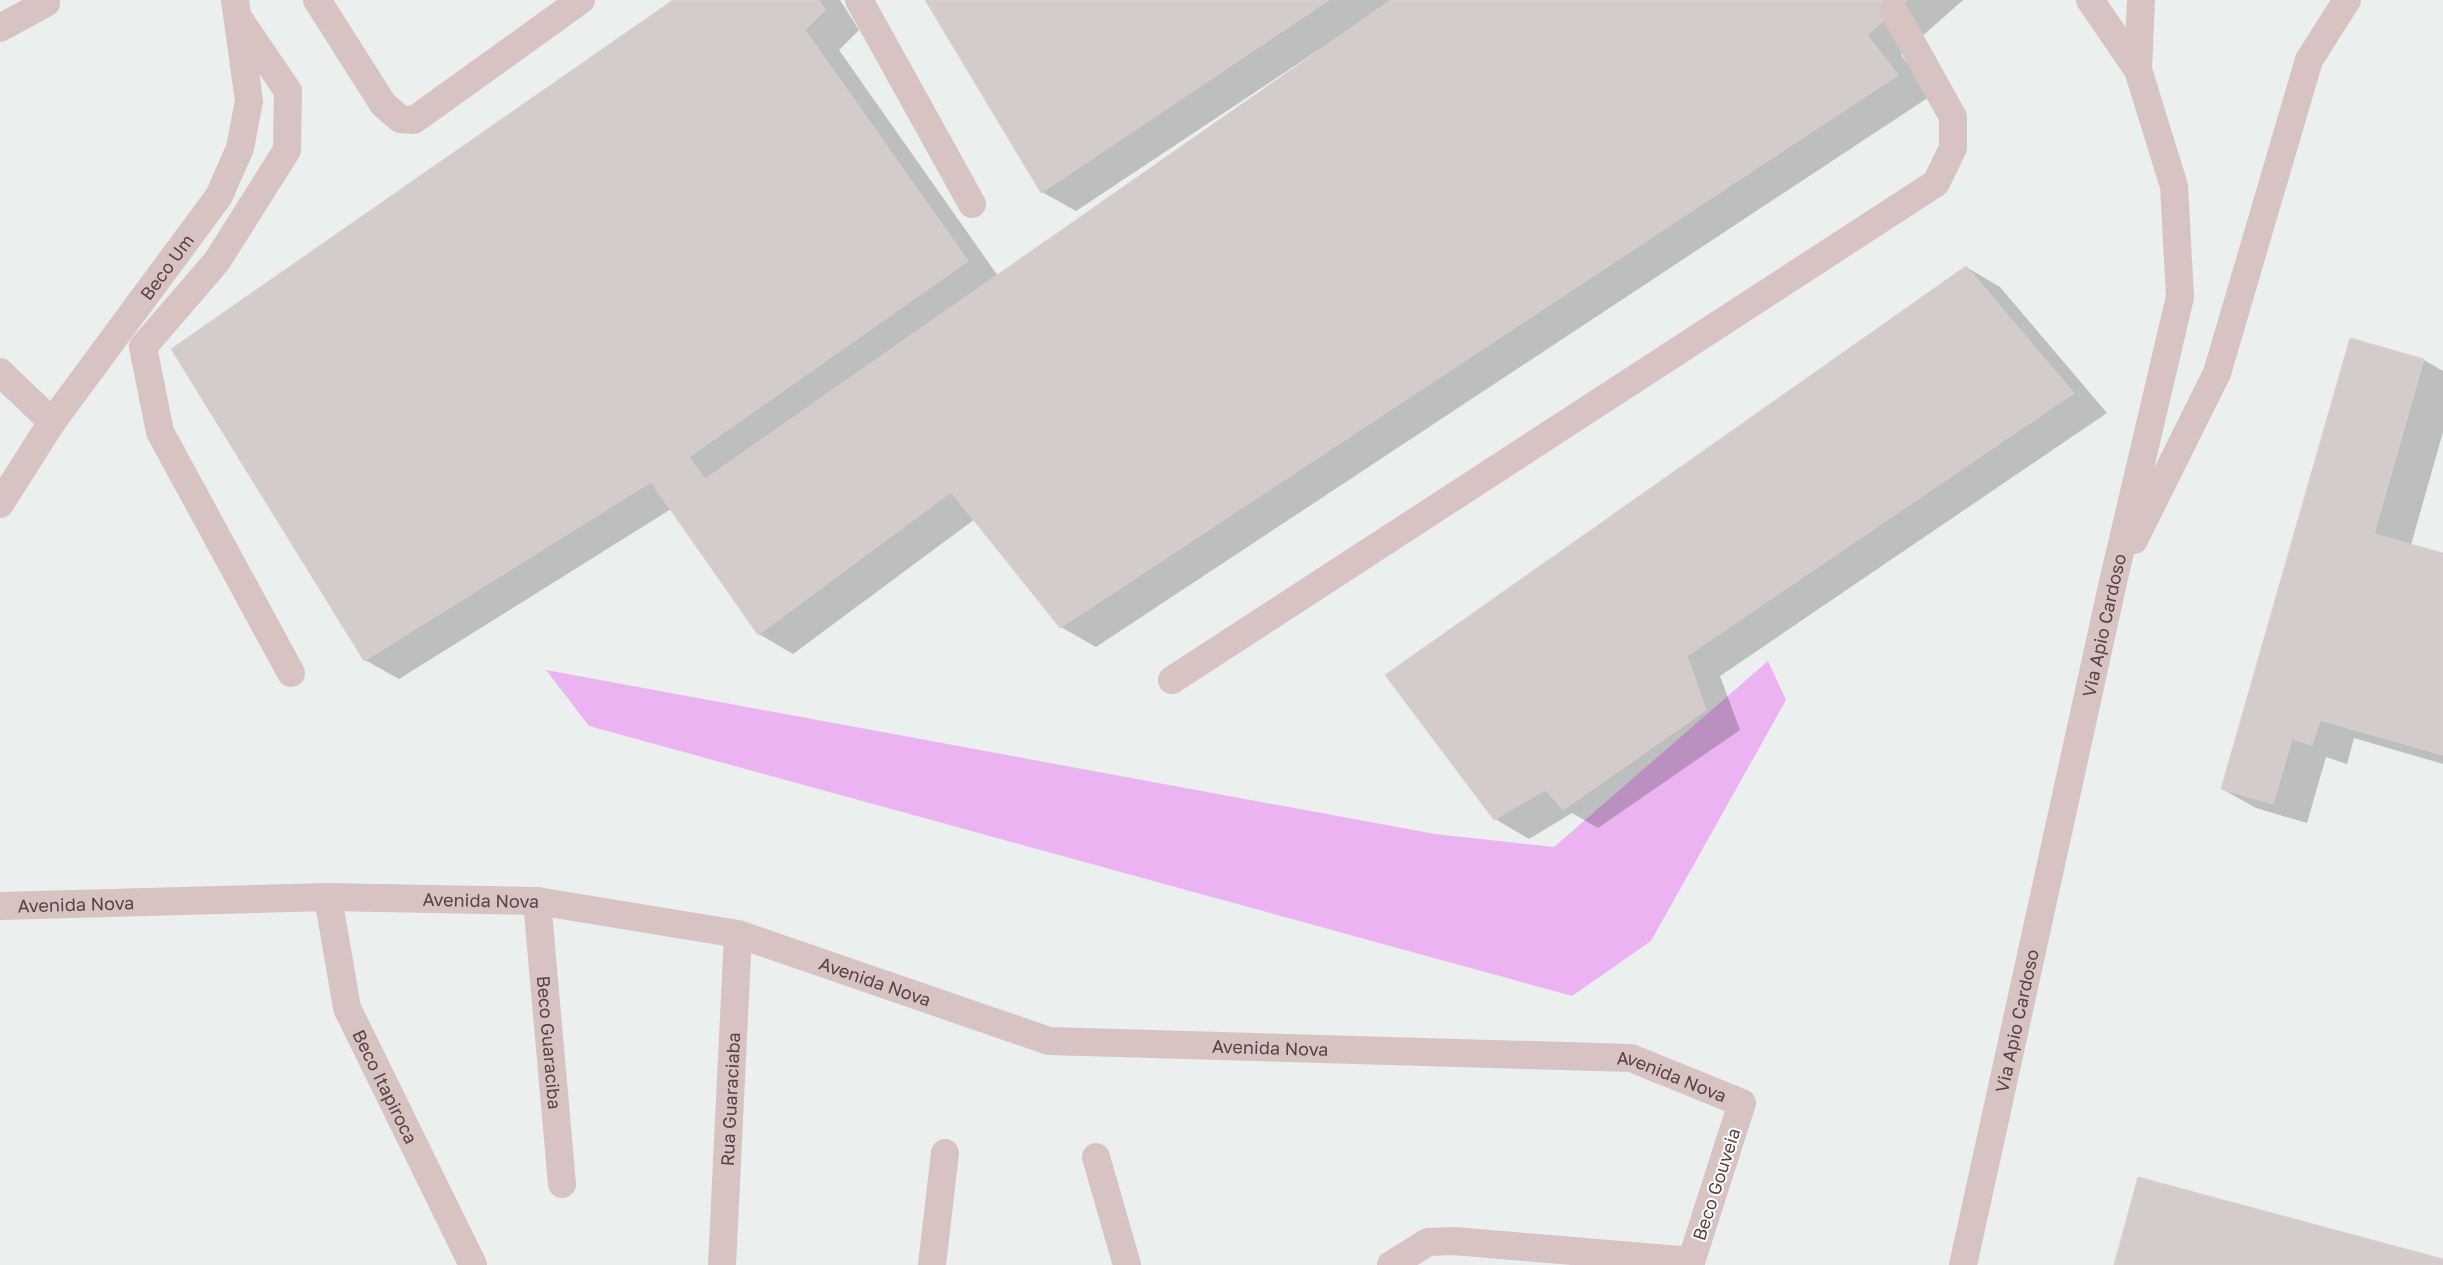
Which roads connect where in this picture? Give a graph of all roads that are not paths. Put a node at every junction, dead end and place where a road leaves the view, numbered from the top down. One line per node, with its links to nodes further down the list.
1 (317, 0): 2 (street)
2 (581, 0)
3 (859, 0): 12 (street)
4 (2090, 0): 11 (street, Via Apio Cardoso)
5 (2141, 0): 11 (street)
6 (2347, 0): 16 (street)
7 (46, 3): 10 (street)
8 (237, 10): 14 (street, Beco Um); 17 (street)
9 (1894, 11): 18 (street)
10 (0, 28)
11 (2138, 70): 16 (street, Via Apio Cardoso)
12 (972, 204)
13 (0, 372): 14 (street)
14 (52, 422): 15 (street, Beco Um)
15 (0, 504)
16 (2113, 582): 33 (street, Via Apio Cardoso)
17 (291, 673)
18 (1172, 680)
19 (328, 898): 20 (street, Avenida Nova); 21 (street, Avenida Nova); 28 (street, Beco Itapiroca)
20 (536, 901): 22 (street, Avenida Nova); 26 (street, Beco Guaraciba)
21 (0, 906)
22 (738, 934): 23 (street, Avenida Nova); 29 (street, Rua Guaraciaba)
23 (1742, 1103): 27 (street, Beco Gouveia)
24 (945, 1153): 30 (street)
25 (1096, 1157): 31 (street)
26 (562, 1184)
27 (1690, 1263): 32 (street)
28 (473, 1265)
29 (722, 1265)
30 (932, 1265)
31 (1127, 1265)
32 (1391, 1265)
33 (1963, 1265)

